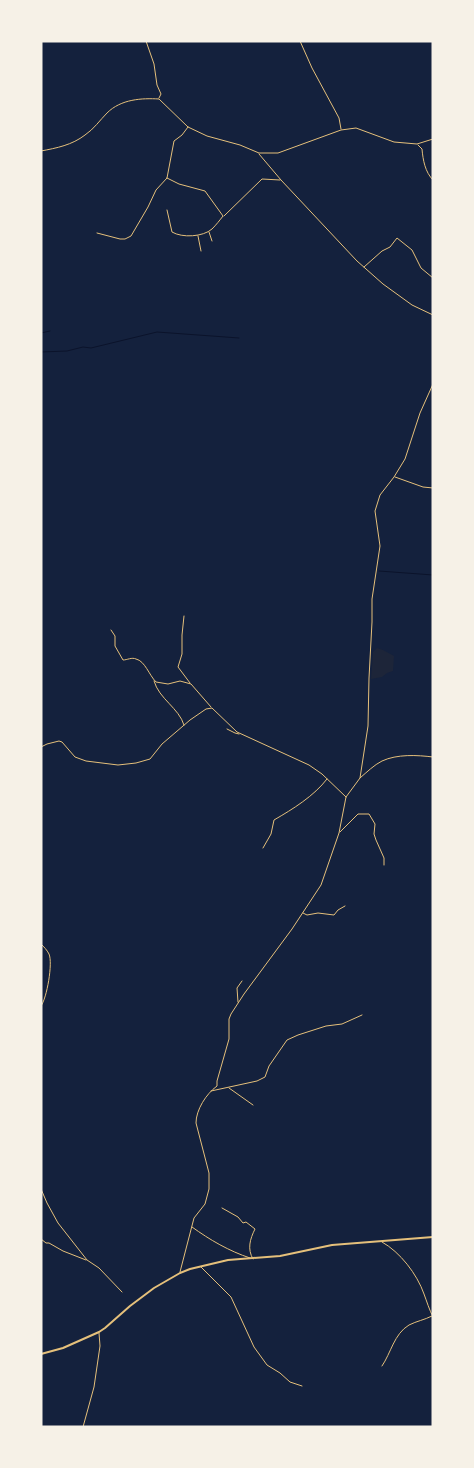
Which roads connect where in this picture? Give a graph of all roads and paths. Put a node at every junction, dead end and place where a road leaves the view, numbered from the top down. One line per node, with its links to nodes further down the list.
1 (146, 41): 3 (street)
2 (300, 41): 5 (street)
3 (159, 99): 4 (street); 8 (street)
4 (188, 127): 9 (street); 10 (street)
5 (342, 130): 7 (street); 9 (street)
6 (433, 138): 7 (street)
7 (417, 144): 12 (street)
8 (41, 151)
9 (259, 153): 11 (street)
10 (167, 178): 14 (street); 16 (street)
11 (281, 180): 14 (street); 20 (street)
12 (433, 180)
13 (166, 210): 17 (street)
14 (224, 216): 15 (street)
15 (209, 231): 17 (street); 18 (street)
16 (96, 233)
17 (198, 235): 19 (street)
18 (212, 241)
19 (201, 251)
20 (364, 267): 21 (street); 22 (street)
21 (433, 278)
22 (433, 315)
23 (433, 384): 24 (street)
24 (394, 477): 25 (street); 37 (street)
25 (433, 488)
26 (184, 616): 29 (street)
27 (111, 630): 28 (street)
28 (154, 680): 29 (street); 31 (street)
29 (191, 684): 30 (street)
30 (212, 708): 31 (street); 33 (street)
31 (184, 726): 34 (street)
32 (227, 729): 33 (street)
33 (240, 733): 36 (street)
34 (41, 747)
35 (433, 757): 37 (street)
36 (327, 778): 38 (street); 40 (street)
37 (360, 778): 38 (street)
38 (346, 797): 39 (street)
39 (339, 833): 41 (street); 43 (street)
40 (263, 848)
41 (384, 865)
42 (345, 906): 43 (street)
43 (302, 913): 46 (street)
44 (41, 944): 47 (street)
45 (242, 981): 46 (street)
46 (238, 1003): 50 (street)
47 (41, 1006)
48 (362, 1014): 49 (street)
49 (228, 1087): 50 (street); 51 (street)
50 (211, 1091): 54 (street)
51 (253, 1104)
52 (41, 1190): 59 (street)
53 (222, 1208): 58 (street)
54 (191, 1226): 58 (street); 61 (street)
55 (433, 1237): 57 (street)
56 (41, 1239): 59 (street)
57 (381, 1241): 58 (street); 63 (street)
58 (253, 1259): 60 (street)
59 (87, 1260): 62 (street)
60 (200, 1266): 61 (street); 67 (street)
61 (180, 1273): 64 (street)
62 (122, 1292)
63 (433, 1316): 66 (street)
64 (99, 1332): 65 (street); 68 (street)
65 (41, 1354)
66 (382, 1366)
67 (302, 1386)
68 (83, 1427)

